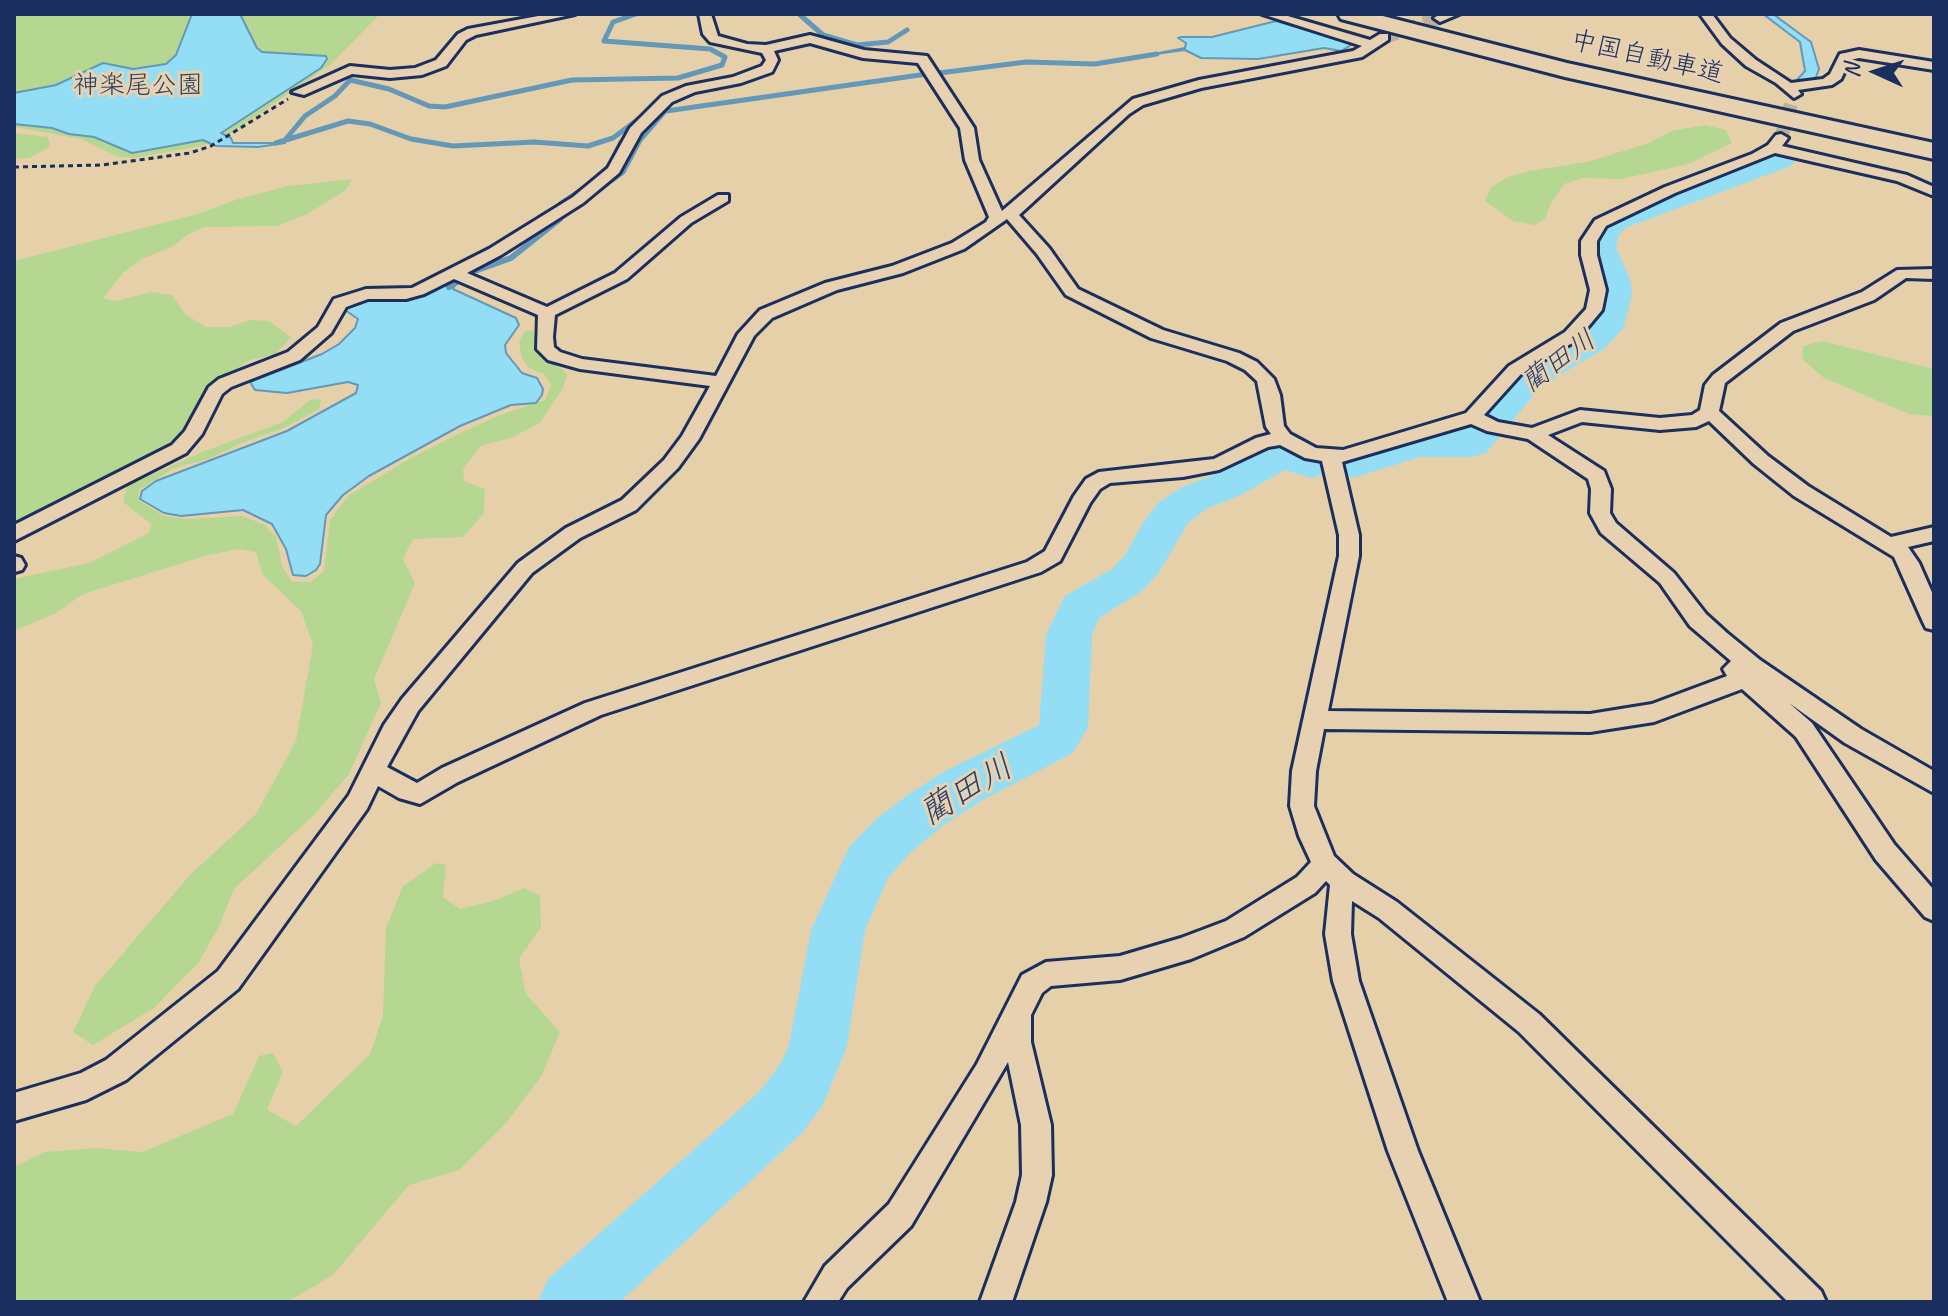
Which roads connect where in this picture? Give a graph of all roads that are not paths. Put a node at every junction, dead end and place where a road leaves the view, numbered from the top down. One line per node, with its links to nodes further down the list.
1 (569, 14): 11 (street)
2 (705, 14): 9 (street)
3 (1268, 14): 8 (street)
4 (1349, 14): 13 (highway, 中国自動車道)
5 (1453, 14): 7 (street)
6 (1706, 14): 10 (street)
7 (1440, 18)
8 (1380, 32): 12 (highway, 中国自動車道); 16 (street)
9 (767, 49): 16 (street); 17 (street)
10 (1934, 66)
11 (299, 92)
12 (1934, 140)
13 (1934, 151)
14 (1934, 192): 22 (street)
15 (723, 198): 19 (street)
16 (1003, 216): 20 (street); 24 (street)
17 (454, 273): 19 (street); 26 (street)
18 (1934, 274): 21 (street)
19 (547, 313): 20 (street)
20 (722, 382): 33 (street)
21 (1709, 413): 23 (street); 28 (street)
22 (1482, 422): 23 (street); 25 (street)
23 (1533, 434): 29 (street)
24 (1283, 438): 25 (street); 33 (street)
25 (1331, 457): 32 (street)
26 (14, 534)
27 (1934, 534): 28 (street)
28 (1891, 544): 30 (street)
29 (1698, 620): 31 (street); 34 (street)
30 (1934, 622)
31 (1743, 679): 32 (street); 36 (street)
32 (1317, 718): 35 (street)
33 (373, 775): 38 (street)
34 (1934, 783)
35 (1334, 873): 37 (street); 41 (street); 42 (street)
36 (1934, 909)
37 (1020, 1010): 39 (street); 40 (street)
38 (14, 1107)
39 (820, 1302)
40 (996, 1302)
41 (1464, 1302)
42 (1810, 1302)

